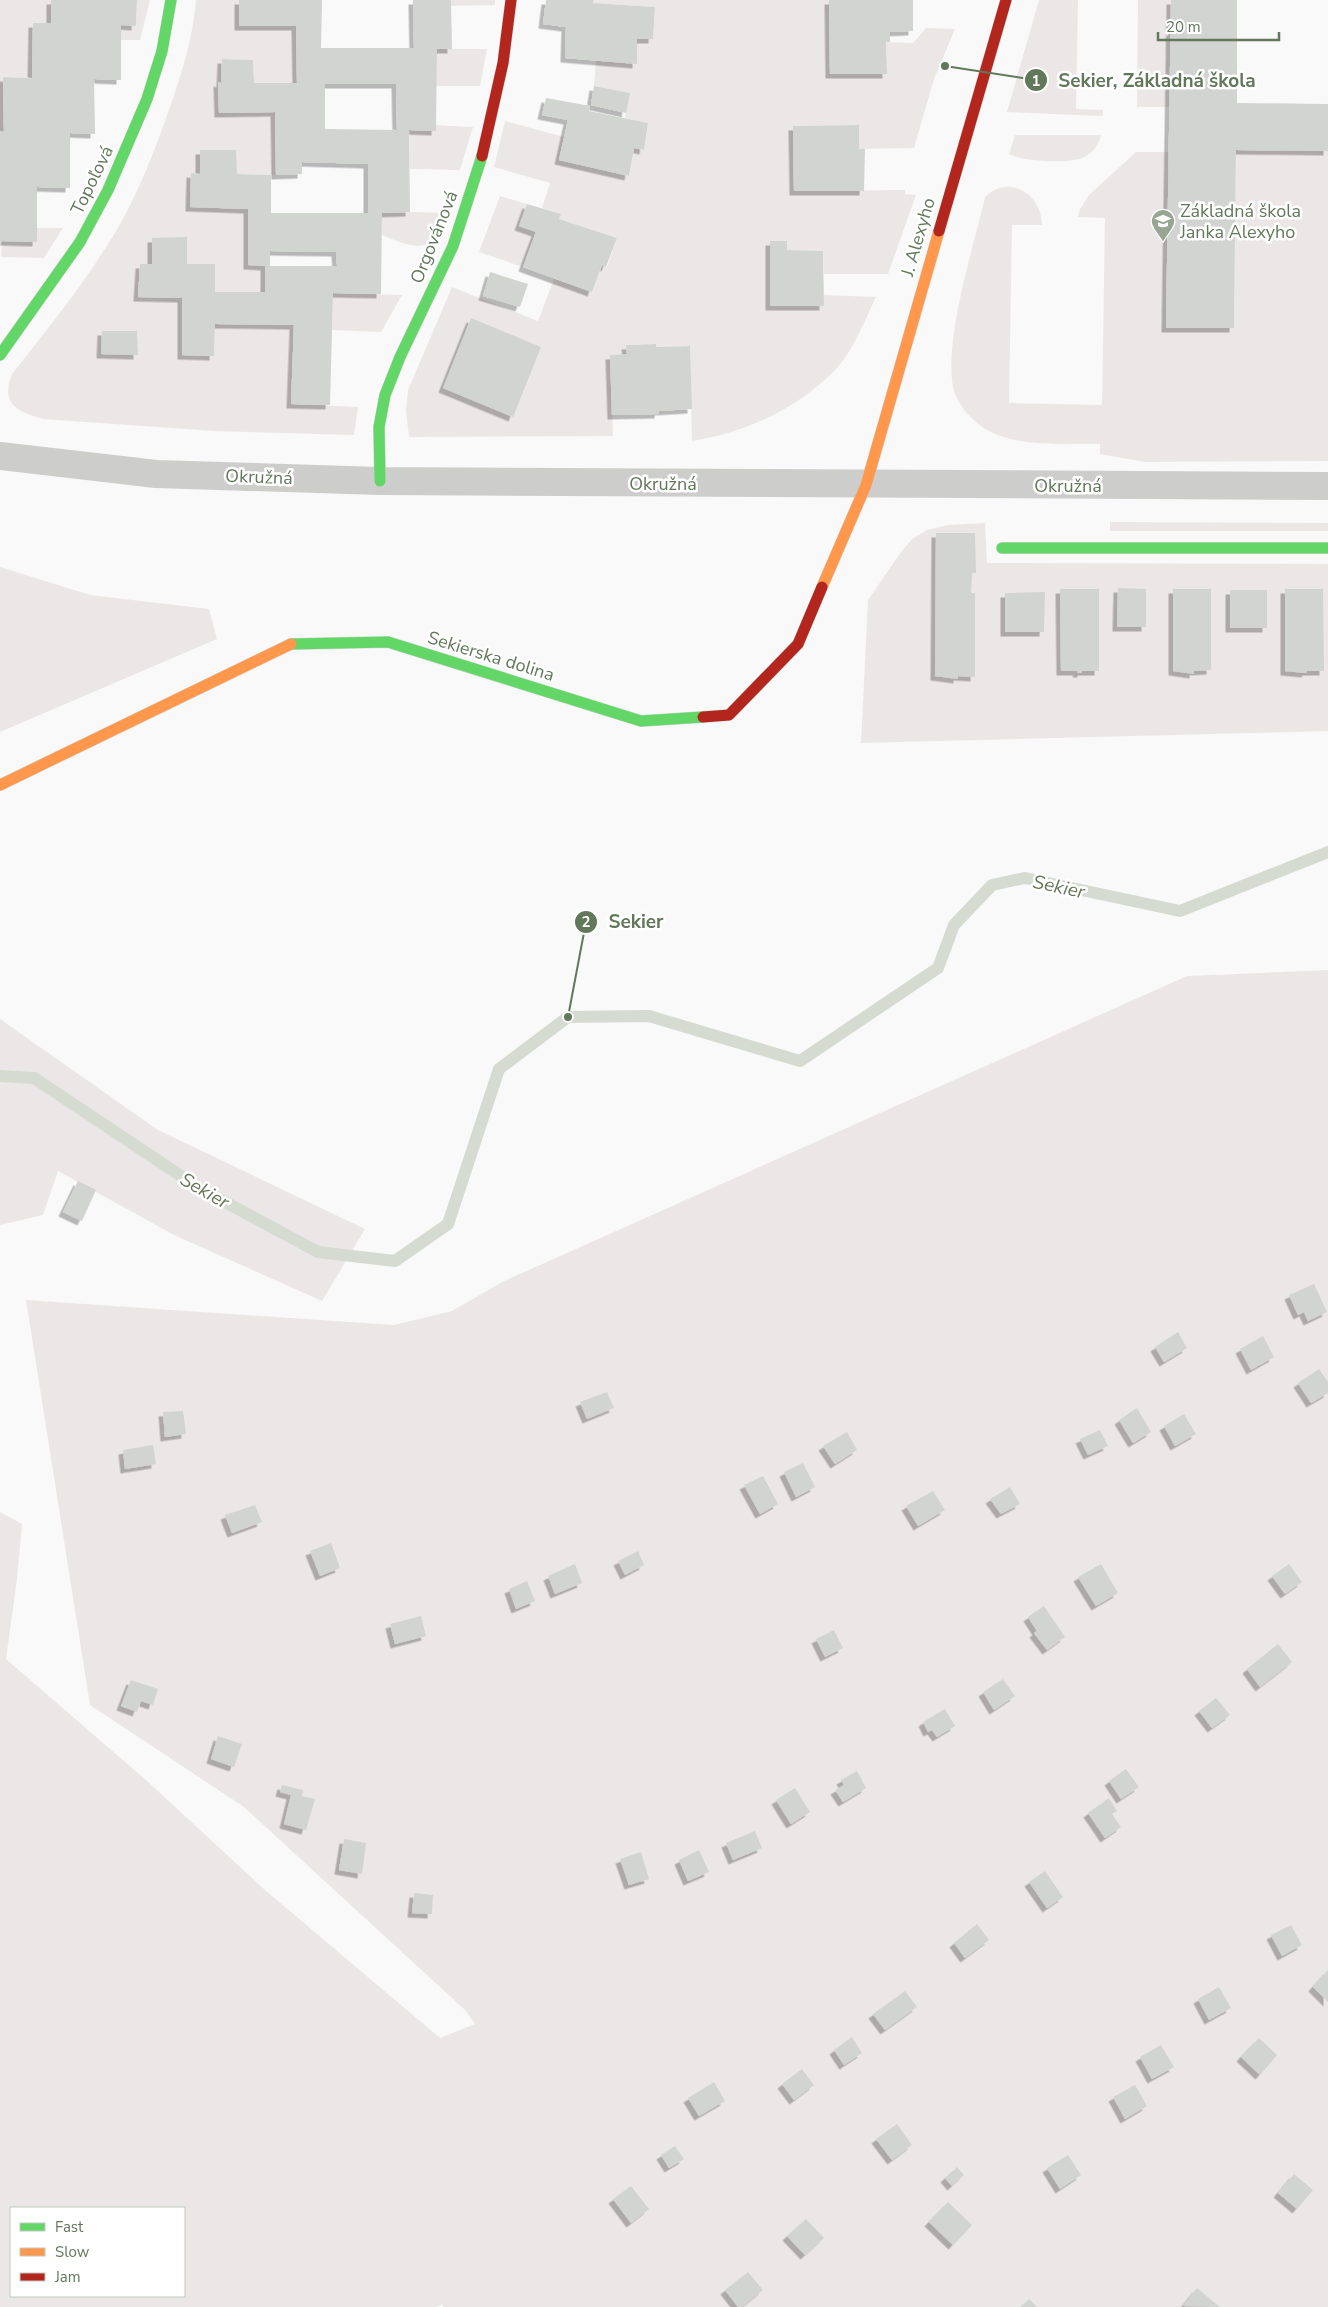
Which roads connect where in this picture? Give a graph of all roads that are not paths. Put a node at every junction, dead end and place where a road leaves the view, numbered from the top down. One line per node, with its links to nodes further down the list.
1 (171, 0): 4 (street, Topoľová)
2 (511, 0): 6 (street, Orgovánová)
3 (1006, 0): 7 (street, J. Alexyho)
4 (0, 355)
5 (0, 456): 6 (street, Okružná)
6 (380, 481): 7 (street, Okružná)
7 (866, 485): 8 (street, Okružná); 11 (street, Sekierska dolina)
8 (1328, 486)
9 (1002, 548): 10 (street)
10 (1328, 548)
11 (0, 785)

